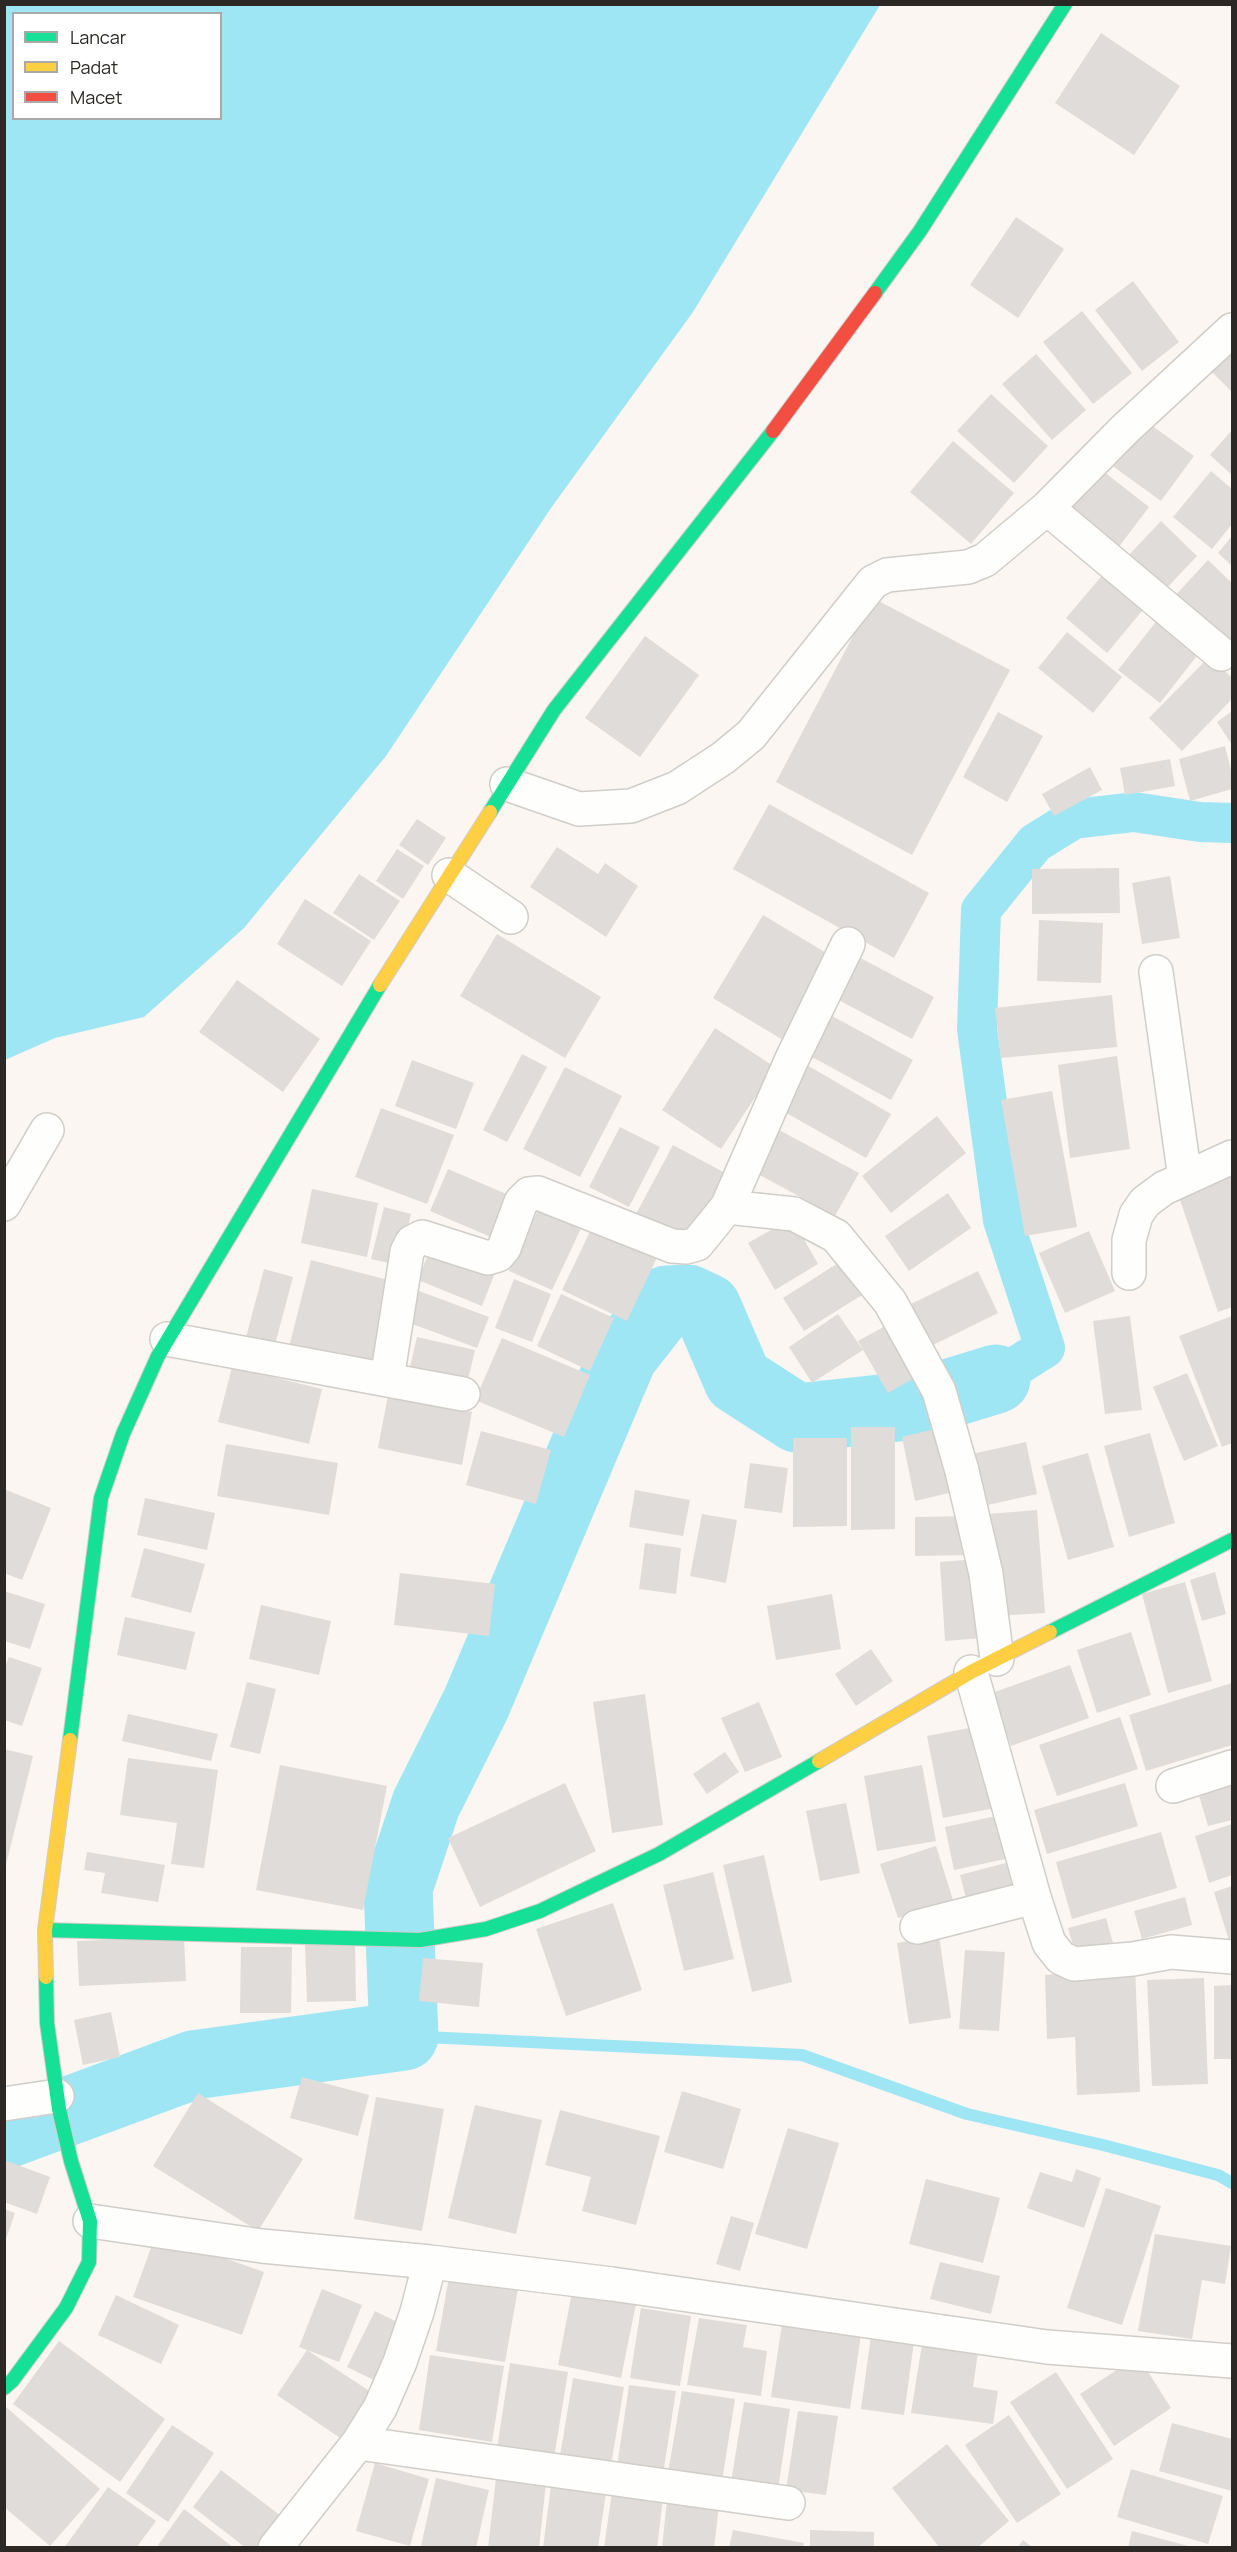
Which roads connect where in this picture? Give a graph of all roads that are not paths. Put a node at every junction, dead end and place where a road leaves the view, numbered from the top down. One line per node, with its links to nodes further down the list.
1 (1065, 4): 5 (main road)
2 (1233, 330): 3 (street)
3 (1047, 508): 4 (street); 5 (street)
4 (1221, 654)
5 (507, 784): 6 (main road)
6 (449, 875): 7 (street); 16 (main road)
7 (511, 917)
8 (848, 944): 14 (street)
9 (1156, 972): 12 (street)
10 (47, 1130): 13 (street)
11 (1233, 1157): 12 (street)
12 (1185, 1178): 15 (street)
13 (4, 1204)
14 (727, 1207): 17 (street); 20 (street)
15 (1129, 1273)
16 (167, 1339): 17 (street); 25 (main road)
17 (387, 1379): 18 (street)
18 (463, 1394)
19 (1232, 1545): 20 (main road)
20 (984, 1665): 23 (street); 25 (main road)
21 (1233, 1767): 22 (street)
22 (1173, 1786)
23 (1034, 1897): 24 (street); 26 (street)
24 (917, 1927)
25 (45, 1930): 27 (main road)
26 (1233, 1957)
27 (58, 2102): 28 (street); 29 (main road)
28 (4, 2104)
29 (90, 2221): 30 (street); 32 (main road)
30 (430, 2262): 31 (street); 33 (street)
31 (1233, 2361)
32 (4, 2388)
33 (358, 2444): 34 (street); 35 (street)
34 (788, 2503)
35 (275, 2547)

